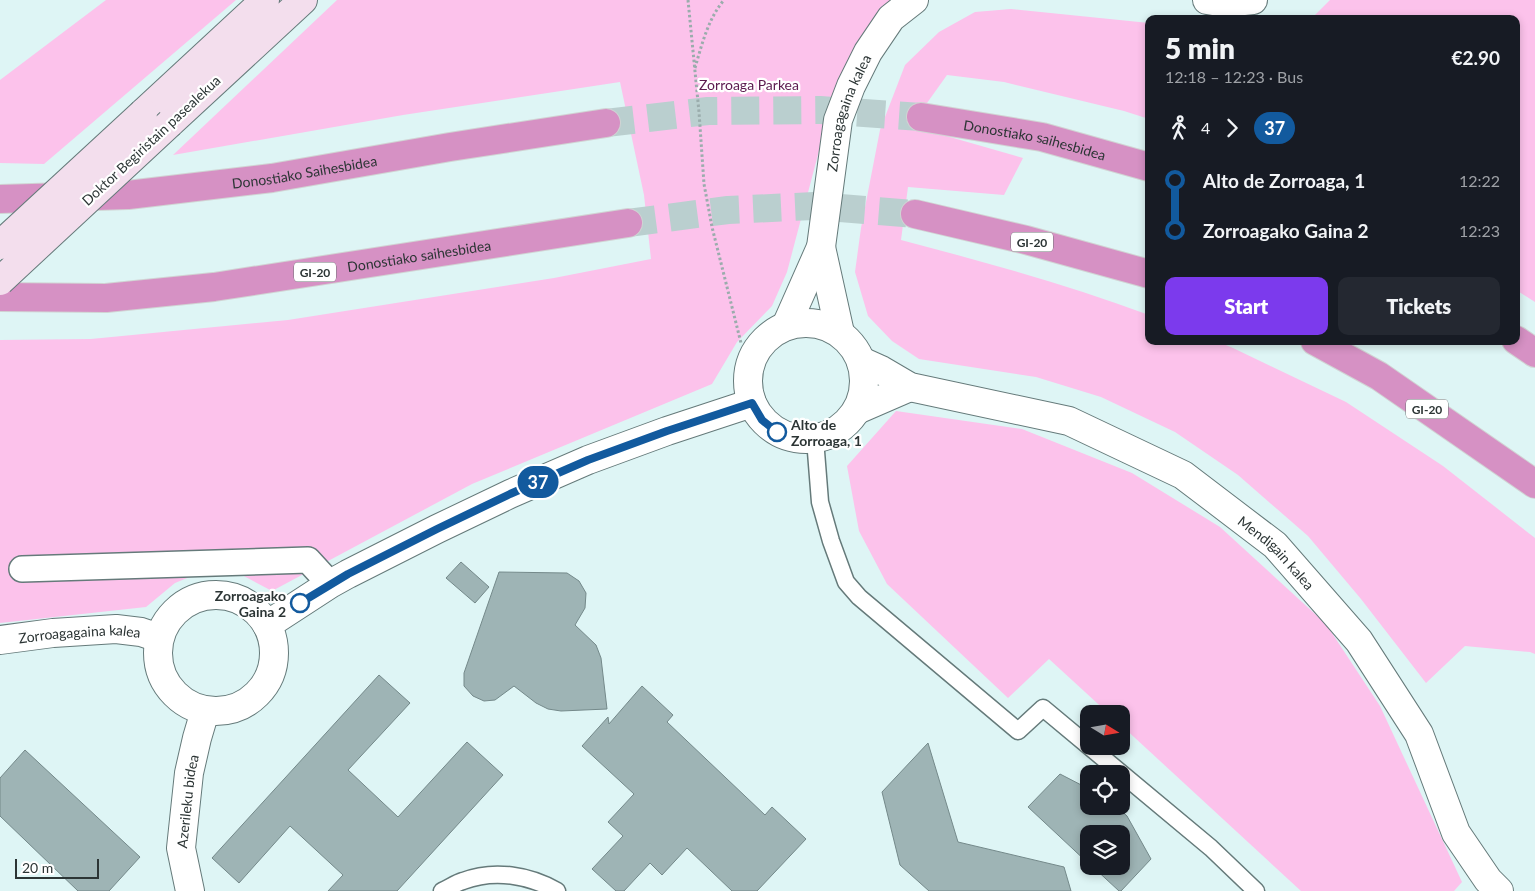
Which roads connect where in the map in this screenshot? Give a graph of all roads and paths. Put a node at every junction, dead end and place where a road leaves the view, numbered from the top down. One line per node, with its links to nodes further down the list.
1 (265, 0): 15 (main road, Doktor Begiristain pasealekua, bridge)
2 (303, 0): 18 (main road, Doktor Begiristain pasealekua, bridge)
3 (688, 0): 8 (path)
4 (724, 0): 8 (path)
5 (914, 0): 16 (street, Zorroagagaina kalea)
6 (1207, 0): 7 (street)
7 (1253, 0)
8 (695, 71): 22 (path)
9 (921, 117): 11 (highway, Donostiako saihesbidea)
10 (606, 124): 12 (highway, Donostiako Saihesbidea)
11 (1145, 165)
12 (0, 199)
13 (915, 214): 17 (highway, GI-20)
14 (628, 223): 19 (highway, Donostiako saihesbidea / GI-20)
15 (0, 244)
16 (821, 247): 20 (street, Zorroagagaina kalea); 21 (street, Zorroagagaina kalea)
17 (1145, 273)
18 (0, 281)
19 (0, 297)
20 (786, 326): 21 (street); 28 (street)
21 (840, 333): 26 (street)
22 (741, 343)
23 (1520, 343): 25 (highway)
24 (1322, 345): 31 (highway, GI-20)
25 (1535, 353)
26 (861, 361): 27 (street, Mendigain kalea); 29 (street)
27 (910, 388): 29 (street); 42 (street, Mendigain kalea)
28 (752, 403): 30 (street); 33 (street)
29 (857, 410): 30 (street)
30 (815, 439): 41 (lane)
31 (1535, 484)
32 (22, 569): 33 (street)
33 (330, 584): 34 (street)
34 (267, 625): 35 (street); 37 (street)
35 (160, 638): 36 (street, Zorroagagaina kalea); 37 (street)
36 (0, 640)
37 (205, 711): 38 (street, Azerileku bidea)
38 (190, 891)
39 (442, 891): 40 (lane)
40 (558, 891)
41 (1256, 891)
42 (1499, 891)

